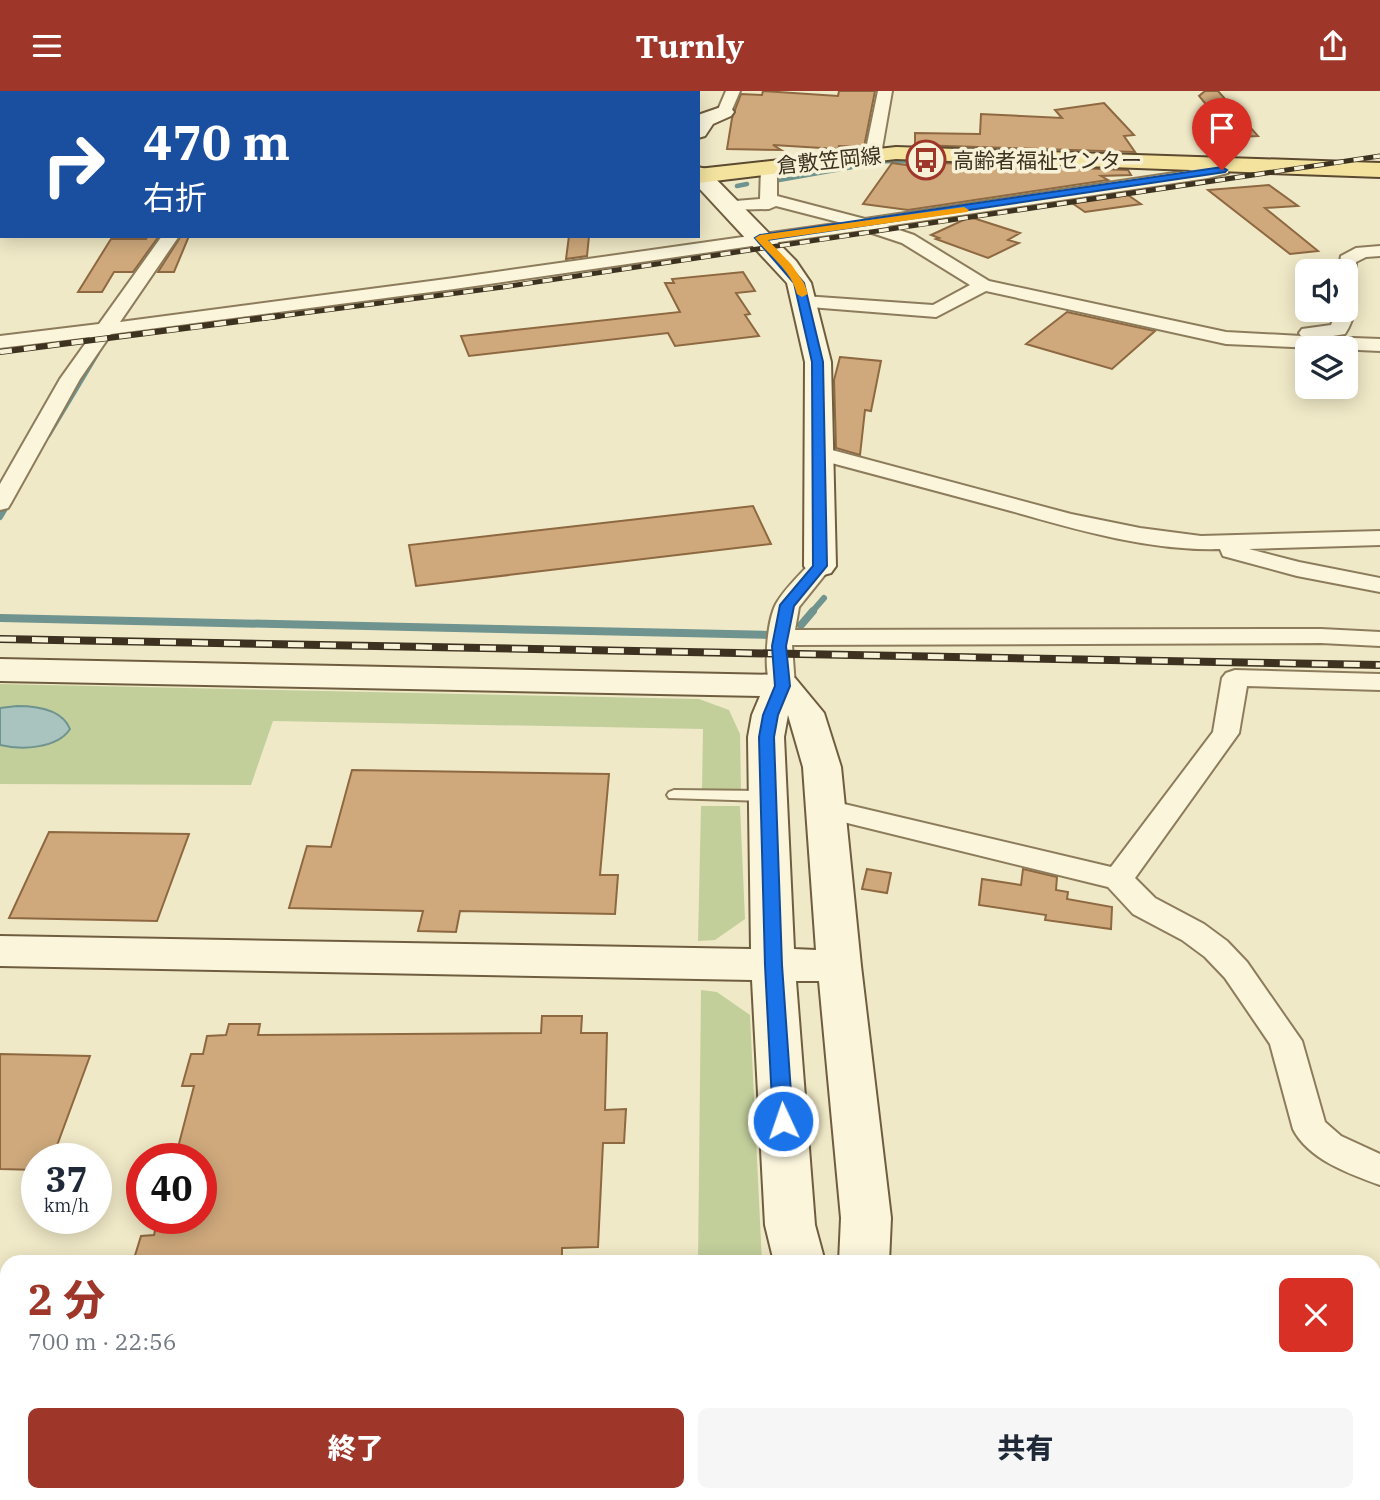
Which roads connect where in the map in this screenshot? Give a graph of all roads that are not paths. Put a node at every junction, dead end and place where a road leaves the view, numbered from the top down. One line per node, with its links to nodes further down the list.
1 (733, 91): 3 (street)
2 (885, 91): 5 (street)
3 (724, 112): 4 (street)
4 (700, 129)
5 (873, 154): 6 (main road, 倉敷笠岡線); 7 (main road, 倉敷笠岡線)
6 (1221, 164): 8 (main road, 倉敷笠岡線); 13 (street)
7 (769, 167): 9 (main road, 倉敷笠岡線); 11 (street)
8 (1379, 171)
9 (700, 175)
10 (700, 176): 12 (street)
11 (768, 199): 12 (street); 13 (street)
12 (729, 206): 15 (street)
13 (866, 225): 15 (street); 17 (street)
14 (170, 238): 19 (street)
15 (760, 238): 18 (street); 19 (street)
16 (1380, 251): 20 (street)
17 (983, 285): 18 (street); 20 (street)
18 (804, 302): 23 (street)
19 (103, 330): 21 (street); 24 (street)
20 (1280, 341): 22 (street)
21 (0, 342)
22 (1380, 345)
23 (817, 452): 26 (street); 27 (street)
24 (0, 503)
25 (1380, 538): 26 (street)
26 (1201, 543): 28 (street)
27 (820, 566): 29 (street)
28 (1380, 585)
29 (780, 638): 30 (street); 33 (street)
30 (1380, 639)
31 (0, 670): 33 (street)
32 (1380, 682): 37 (street)
33 (782, 686): 35 (street); 36 (street)
34 (674, 795): 35 (lane)
35 (768, 796): 39 (street)
36 (827, 809): 37 (street); 40 (street)
37 (1118, 879): 41 (street)
38 (0, 950): 39 (street)
39 (774, 965): 40 (street); 42 (street)
40 (839, 966): 43 (street)
41 (1380, 1170)
42 (798, 1255)
43 (864, 1255)

